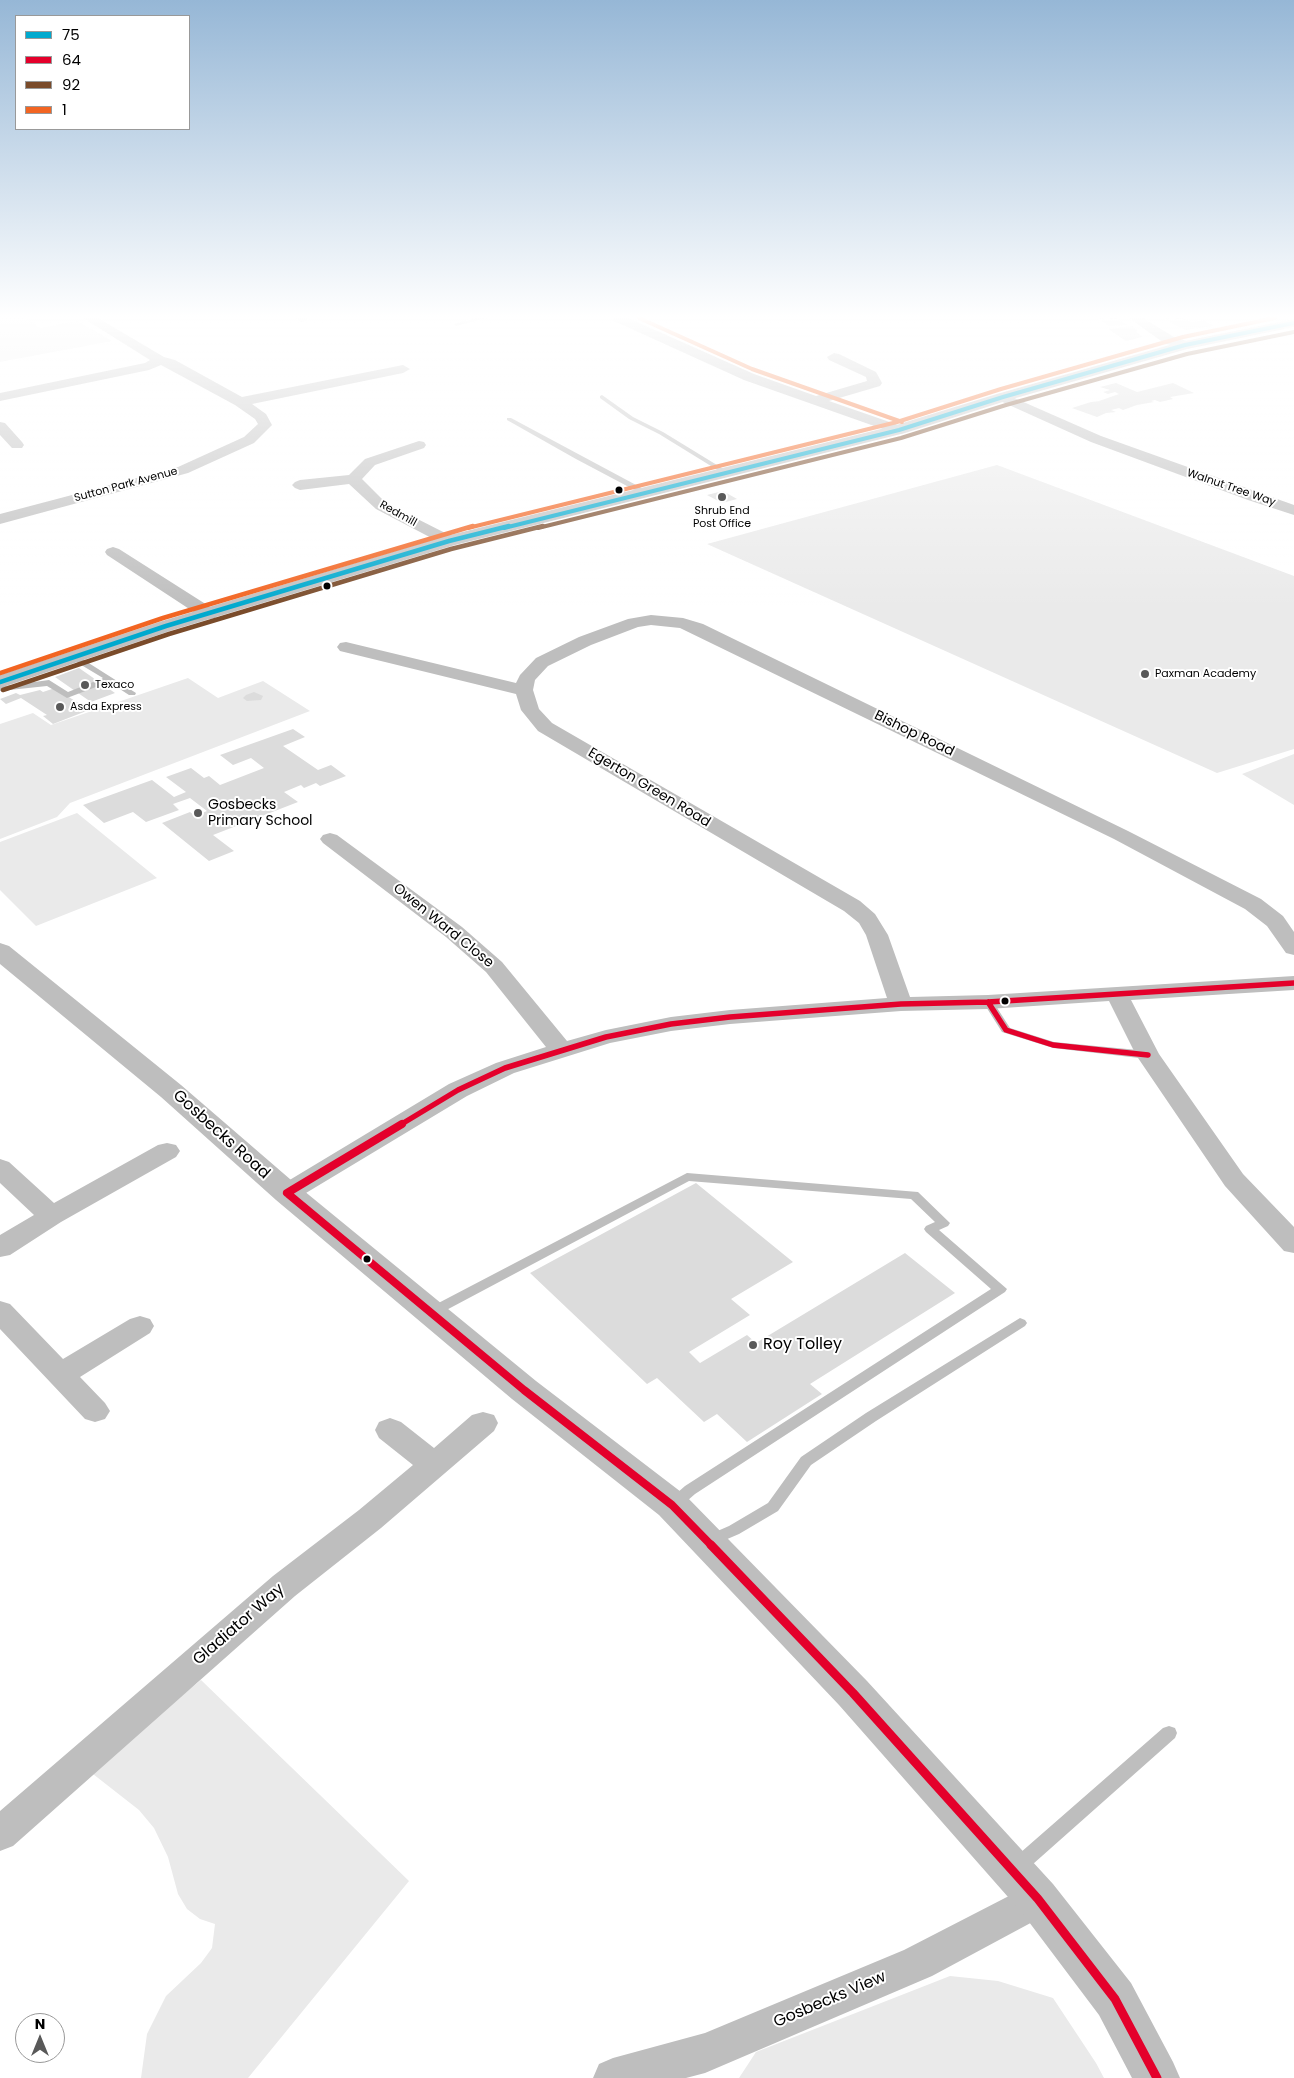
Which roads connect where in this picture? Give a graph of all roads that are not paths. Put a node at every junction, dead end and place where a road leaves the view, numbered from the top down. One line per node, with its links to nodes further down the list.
1 (258, 415): 16 (street, Sutton Park Avenue)
2 (627, 415): 11 (lane)
3 (856, 415): 8 (street)
4 (946, 415): 8 (main road)
5 (1043, 415): 15 (street, Walnut Tree Way)
6 (509, 419): 14 (lane)
7 (0, 426): 9 (street)
8 (899, 430): 11 (main road)
9 (17, 444)
10 (419, 445): 12 (street)
11 (726, 473): 14 (main road)
12 (353, 480): 13 (street); 17 (street, Redmill)
13 (300, 485)
14 (647, 493): 17 (main road)
15 (1294, 510)
16 (0, 519)
17 (449, 541): 19 (main road)
18 (113, 552): 19 (street)
19 (209, 614): 21 (main road)
20 (346, 647): 25 (street)
21 (76, 658): 22 (lane); 23 (main road)
22 (109, 679): 24 (lane); 26 (lane)
23 (0, 682)
24 (0, 687)
25 (524, 690): 28 (street, Bishop Road); 33 (street, Egerton Green Road)
26 (132, 693)
27 (330, 839): 34 (street, Owen Ward Close)
28 (1294, 948)
29 (0, 951): 38 (street, Gosbecks Road)
30 (1294, 983): 31 (street)
31 (1117, 995): 32 (street); 35 (street)
32 (988, 1002): 33 (street); 35 (lane)
33 (901, 1004): 34 (street)
34 (562, 1051): 38 (street)
35 (1148, 1055): 40 (street)
36 (167, 1151): 39 (street)
37 (0, 1168): 39 (street)
38 (287, 1193): 43 (street, Gosbecks Road)
39 (52, 1216): 41 (street)
40 (1294, 1244)
41 (0, 1248)
42 (0, 1311): 46 (street)
43 (432, 1312): 51 (street, Gosbecks Road); 51 (lane)
44 (1020, 1323): 52 (lane)
45 (140, 1326): 46 (street)
46 (60, 1375): 47 (street)
47 (95, 1411)
48 (483, 1423): 50 (street, Gladiator Way)
49 (390, 1430): 50 (street)
50 (433, 1464): 54 (street, Gladiator Way)
51 (672, 1506): 52 (street, Gosbecks Road)
52 (708, 1542): 55 (street, Gosbecks Road)
53 (1169, 1733): 55 (lane)
54 (0, 1834)
55 (1013, 1871): 56 (street, Gosbecks Road)
56 (1038, 1899): 57 (street, Gosbecks View); 58 (street, Gosbecks Road)
57 (613, 2078)
58 (1157, 2078)

